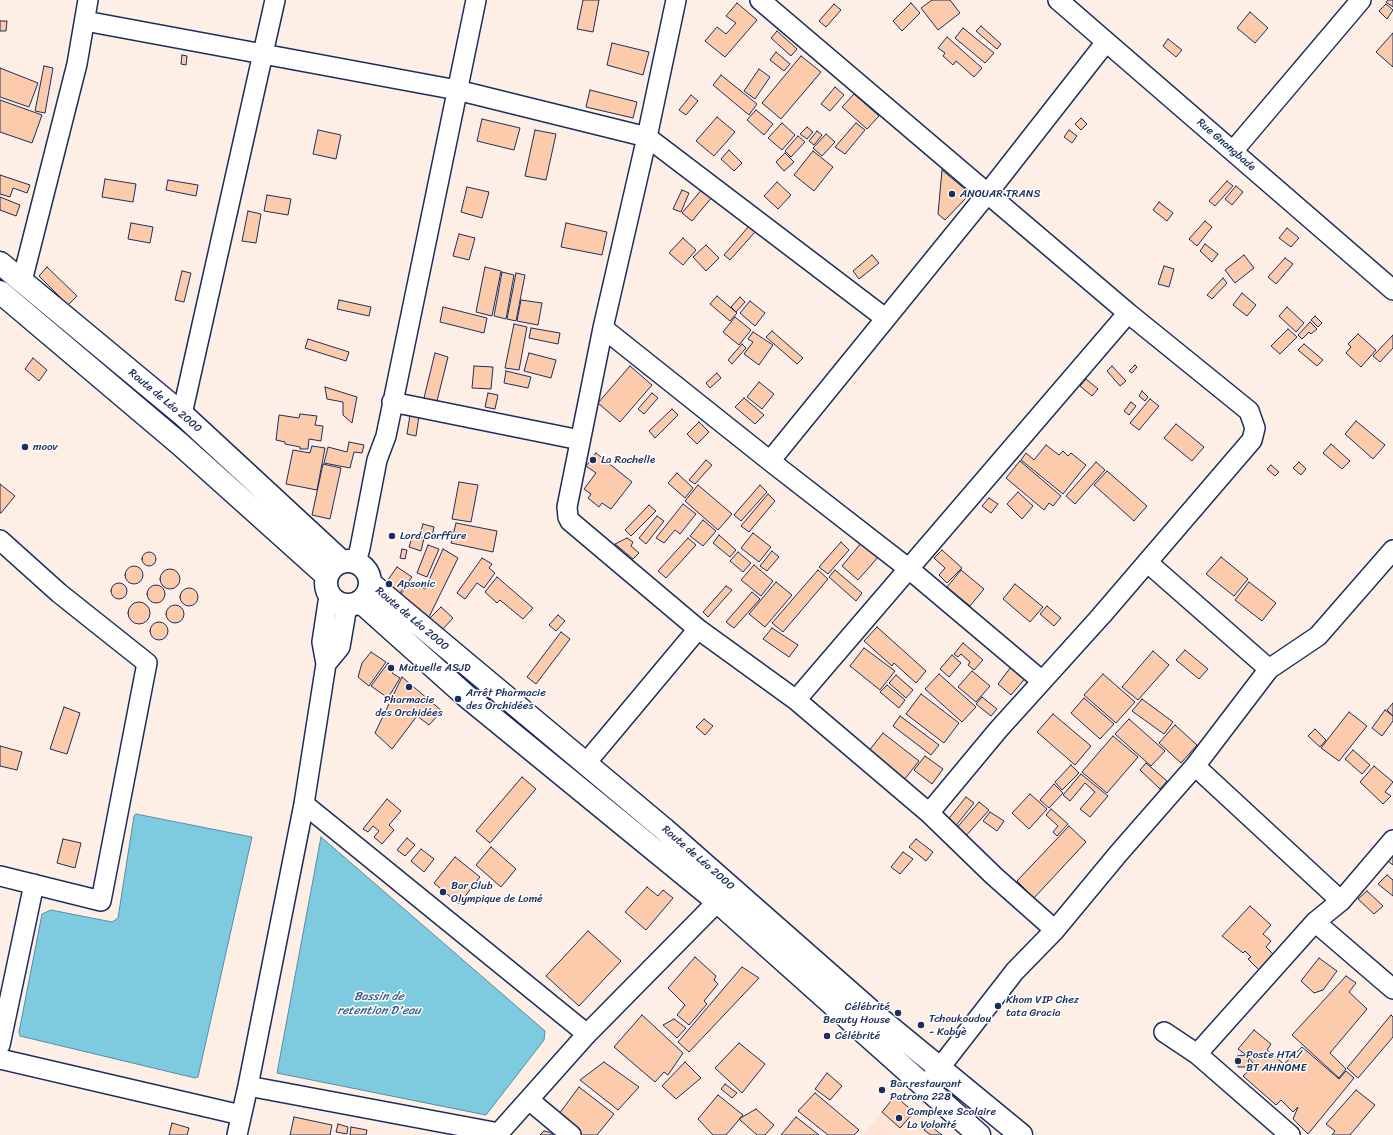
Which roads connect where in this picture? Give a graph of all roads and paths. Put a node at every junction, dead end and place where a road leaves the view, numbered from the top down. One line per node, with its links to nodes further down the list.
1 (88, 0): 8 (street)
2 (275, 0): 10 (street)
3 (476, 0): 11 (street)
4 (676, 0): 12 (street)
5 (760, 0): 14 (street)
6 (1058, 0): 9 (street, Rue Gnangbade)
7 (1361, 0): 13 (street)
8 (85, 21): 10 (street); 16 (street)
9 (1106, 42): 13 (street, Rue Gnangbade); 14 (street)
10 (263, 53): 11 (street); 23 (street)
11 (457, 90): 12 (street); 22 (street)
12 (647, 137): 20 (street); 21 (street)
13 (1233, 151): 17 (street, Rue Gnangbade)
14 (987, 194): 19 (street); 20 (street)
15 (0, 263): 16 (street, Route de Léo 2000)
16 (22, 281): 23 (street, Route de Léo 2000)
17 (1393, 290)
18 (0, 292): 30 (street, Route de Léo 2000)
19 (1128, 313): 28 (street); 29 (street)
20 (885, 318): 25 (street)
21 (603, 328): 24 (street); 25 (street)
22 (392, 402): 24 (street); 30 (street)
23 (182, 414): 30 (street, Route de Léo 2000)
24 (580, 440): 31 (street)
25 (770, 462): 29 (street)
26 (0, 540): 41 (street)
27 (1393, 550): 32 (street)
28 (1147, 562): 32 (street); 33 (street)
29 (910, 569): 33 (street); 34 (street)
30 (350, 582): 35 (street, Route de Léo 2000); 37 (street); 42 (street, Route de Léo 2000)
31 (698, 629): 34 (street); 35 (street)
32 (1269, 669): 36 (street)
33 (1042, 681): 38 (street)
34 (796, 700): 38 (street)
35 (586, 763): 42 (street, Route de Léo 2000)
36 (1195, 766): 43 (street); 45 (street)
37 (304, 804): 48 (street); 53 (street)
38 (929, 813): 45 (street)
39 (1393, 840): 43 (street)
40 (0, 876): 41 (street)
41 (34, 884): 49 (street)
42 (725, 894): 48 (street); 52 (street, Route de Léo 2000); 54 (street, Route de Léo 2000)
43 (1341, 901): 44 (street)
44 (1315, 922): 46 (street); 50 (street)
45 (1055, 930): 52 (street)
46 (1393, 989)
47 (1164, 1032): 50 (street)
48 (587, 1034): 55 (street)
49 (0, 1045)
50 (1197, 1054): 62 (street)
51 (0, 1059): 56 (street)
52 (941, 1068): 54 (street); 61 (street, Route de Léo 2000)
53 (248, 1086): 56 (street); 57 (street)
54 (924, 1088): 60 (street, Route de Léo 2000)
55 (529, 1100): 57 (street); 59 (street)
56 (241, 1115): 58 (street)
57 (498, 1134)
58 (237, 1135)
59 (571, 1135)
60 (979, 1135)
61 (1021, 1135)
62 (1290, 1135)

